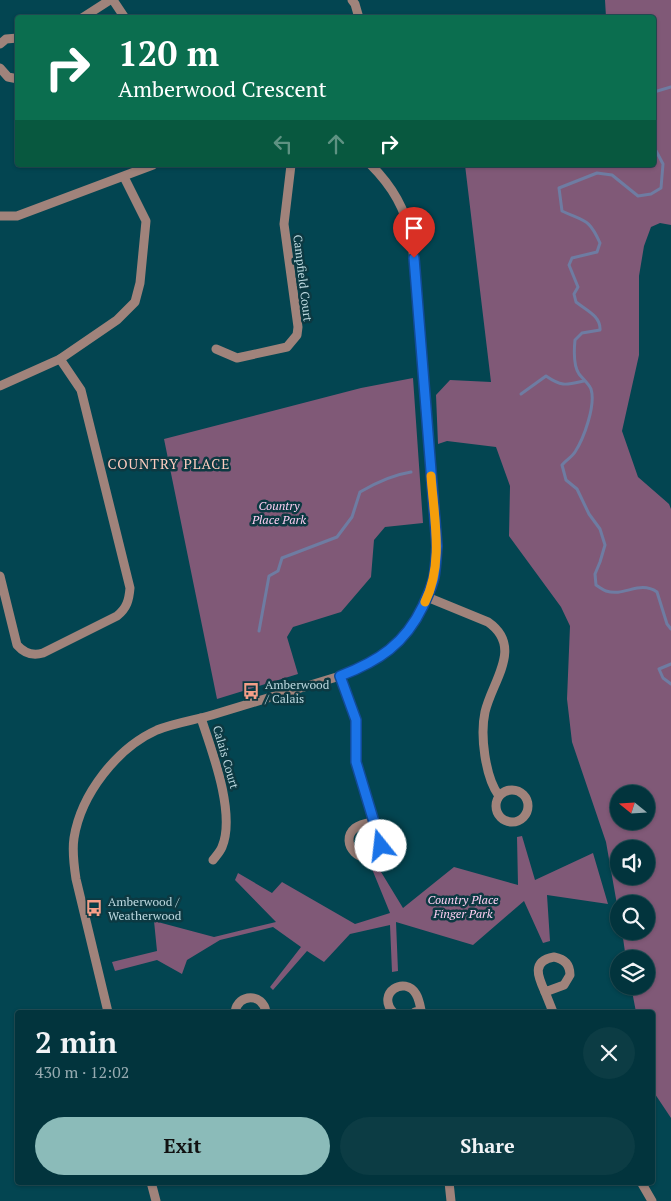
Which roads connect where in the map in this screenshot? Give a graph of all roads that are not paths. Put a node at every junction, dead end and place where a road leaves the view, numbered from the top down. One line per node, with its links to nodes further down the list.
1 (352, 0): 5 (street)
2 (114, 1): 3 (street); 4 (street)
3 (88, 15)
4 (123, 15)
5 (358, 15)
6 (15, 38): 7 (street)
7 (0, 44)
8 (0, 68): 9 (street)
9 (15, 78)
10 (148, 167): 13 (street)
11 (291, 167): 15 (street, Campfield Court)
12 (373, 167): 19 (street)
13 (124, 177): 14 (street); 16 (street)
14 (0, 216)
15 (216, 349)
16 (60, 359): 17 (street); 18 (street)
17 (0, 386)
18 (0, 576)
19 (427, 597): 20 (street); 22 (street)
20 (340, 676): 21 (street); 23 (street)
21 (201, 718): 24 (street, Calais Court); 26 (street)
22 (499, 796)
23 (374, 822)
24 (213, 860)
25 (545, 992): 31 (street)
26 (108, 1010)
27 (236, 1010): 28 (street)
28 (265, 1010)
29 (391, 1010): 30 (street)
30 (420, 1010)
31 (552, 1010)
32 (152, 1185): 35 (street)
33 (450, 1185): 36 (street)
34 (643, 1185): 37 (street)
35 (156, 1201)
36 (451, 1201)
37 (652, 1201)

